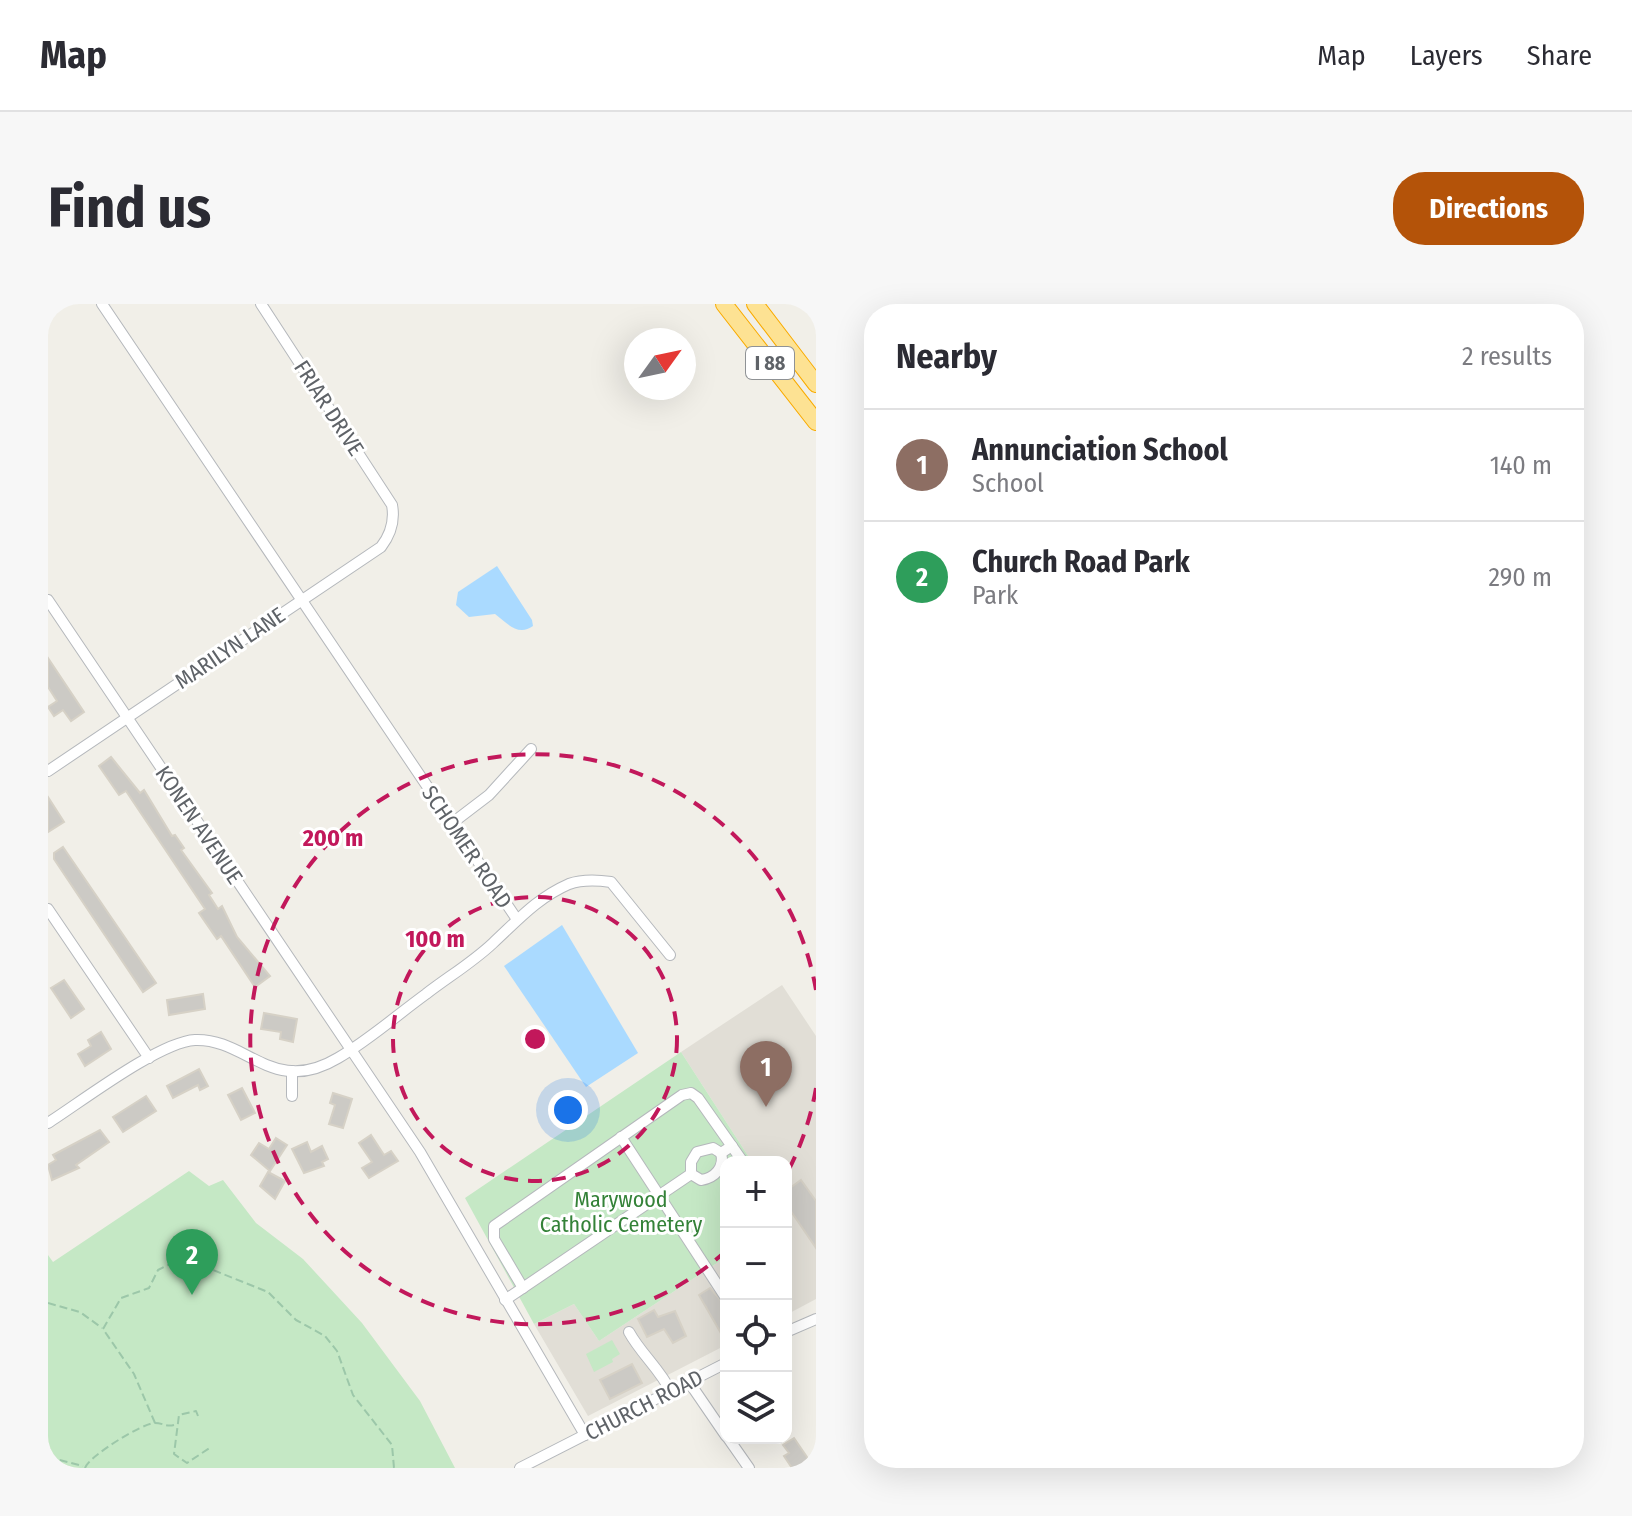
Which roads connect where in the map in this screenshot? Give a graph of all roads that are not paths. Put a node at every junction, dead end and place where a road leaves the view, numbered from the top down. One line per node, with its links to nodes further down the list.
1 (102, 304): 9 (street, SCHOMER ROAD)
2 (261, 304): 7 (street, FRIAR DRIVE)
3 (724, 304): 6 (highway, I 88)
4 (755, 304): 5 (highway, I 88)
5 (816, 384)
6 (816, 422)
7 (393, 513): 9 (street, MARILYN LANE)
8 (48, 600): 10 (street, KONEN AVENUE)
9 (300, 600): 10 (street, MARILYN LANE); 13 (street, SCHOMER ROAD)
10 (127, 718): 12 (street, MARILYN LANE); 17 (street, KONEN AVENUE)
11 (531, 749): 13 (street)
12 (48, 771)
13 (451, 824): 15 (street, SCHOMER ROAD)
14 (48, 909): 18 (street)
15 (516, 918): 16 (street); 17 (street, SCHOMER ROAD)
16 (670, 955)
17 (351, 1050): 19 (street, SCHOMER ROAD); 30 (street)
18 (149, 1058): 19 (street); 21 (street)
19 (292, 1071): 20 (street)
20 (292, 1096)
21 (48, 1123)
22 (621, 1137): 23 (street); 27 (street); 28 (street)
23 (732, 1146): 24 (street); 25 (street)
24 (721, 1153): 26 (street); 26 (street)
25 (739, 1156)
26 (691, 1174): 27 (street)
27 (660, 1195): 28 (street); 29 (street)
28 (523, 1288): 30 (street)
29 (720, 1289)
30 (505, 1300): 38 (street)
31 (816, 1319): 32 (street)
32 (792, 1329)
33 (629, 1332): 36 (street)
34 (720, 1366): 35 (street, CHURCH ROAD)
35 (689, 1382): 36 (street, CHURCH ROAD); 37 (street)
36 (671, 1392): 38 (street, CHURCH ROAD)
37 (720, 1427)
38 (585, 1435): 40 (street, CHURCH ROAD)
39 (732, 1444): 41 (street)
40 (520, 1468)
41 (749, 1468)

